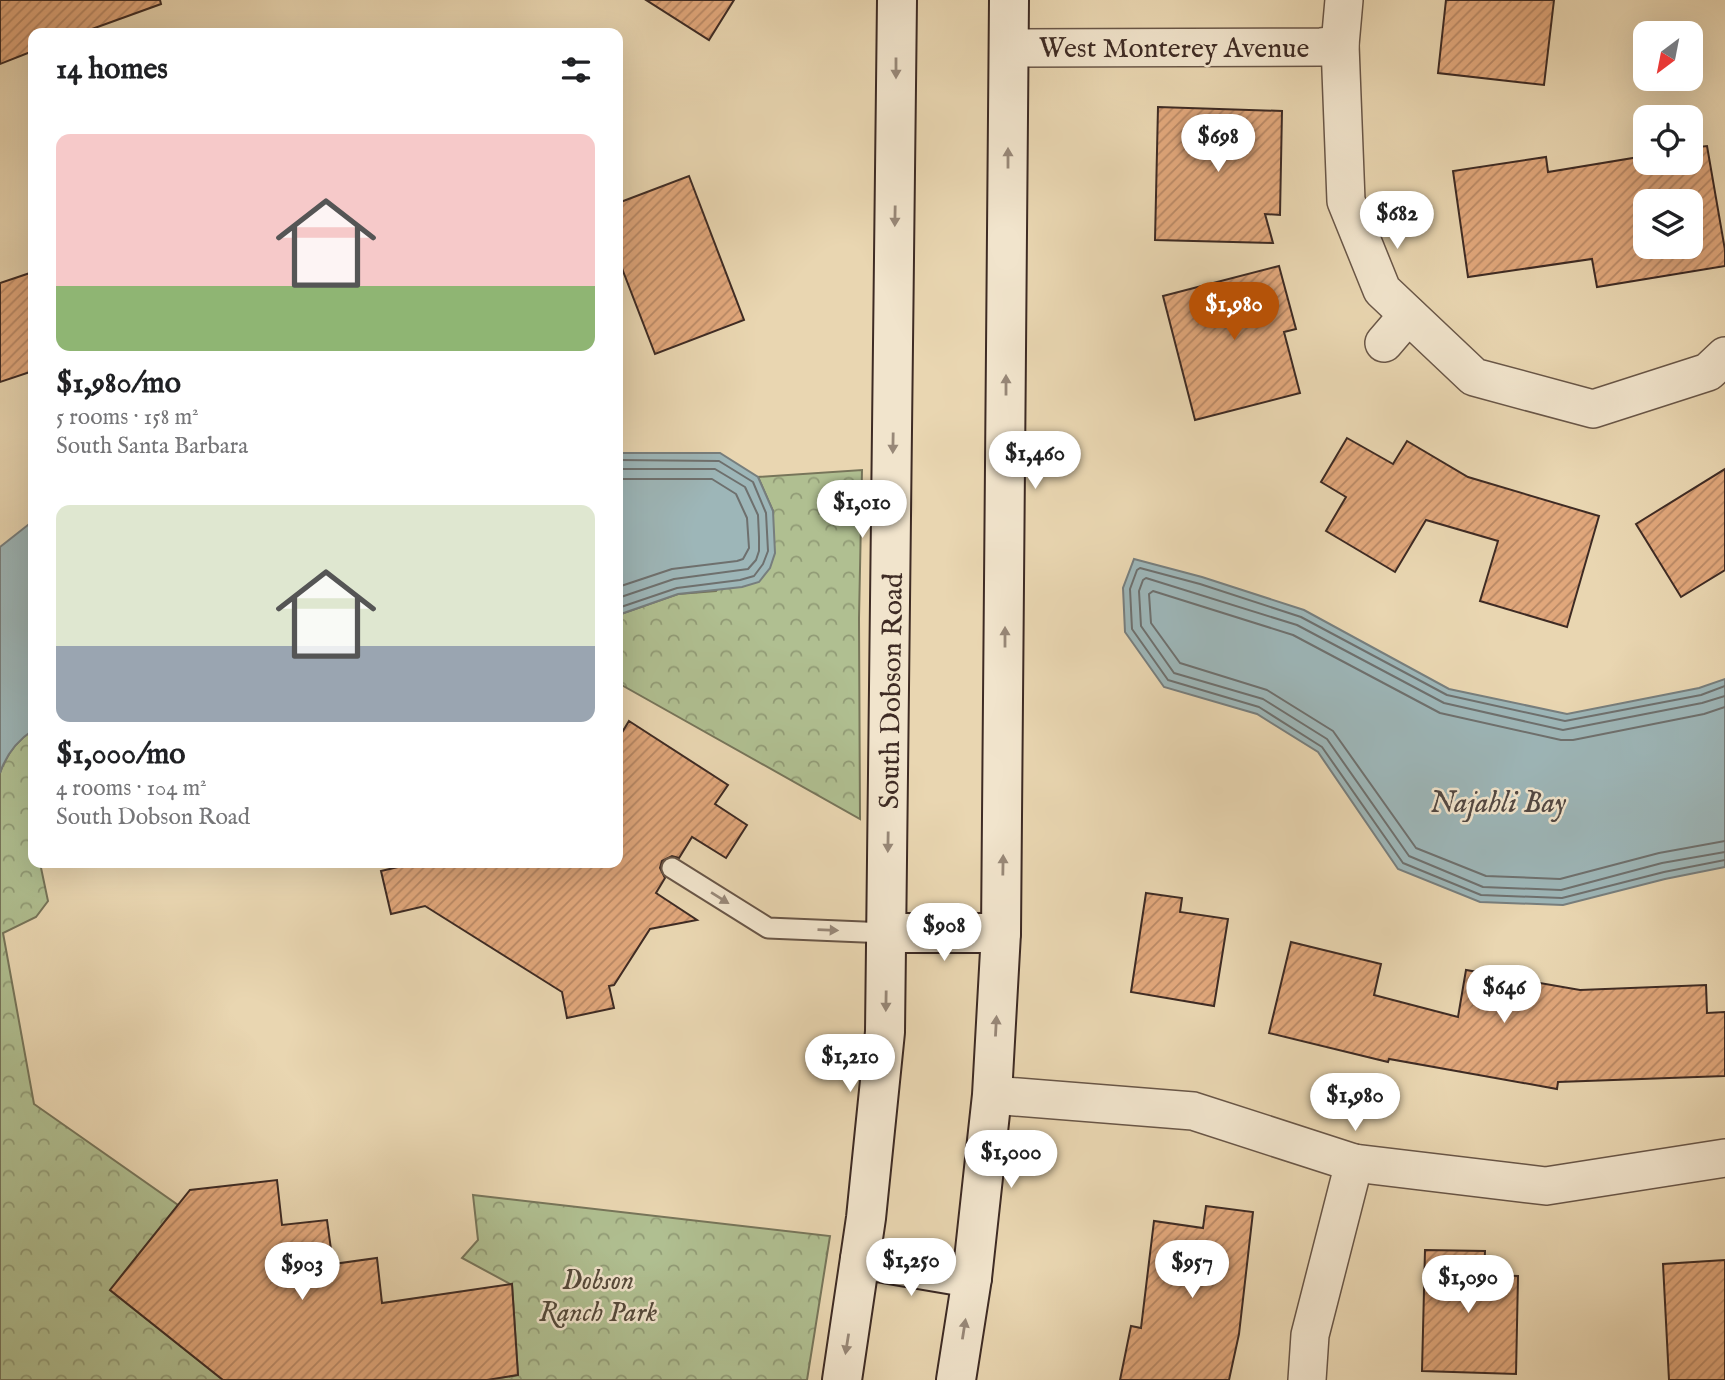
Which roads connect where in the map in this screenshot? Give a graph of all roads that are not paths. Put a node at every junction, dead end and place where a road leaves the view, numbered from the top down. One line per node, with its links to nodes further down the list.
1 (897, 0): 10 (main road, South Dobson Road, one-way to 10)
2 (1009, 0): 5 (main road)
3 (1344, 0): 4 (street)
4 (1340, 45): 5 (street, West Monterey Avenue); 6 (street)
5 (1009, 48): 11 (main road, one-way to 5)
6 (1408, 315): 7 (street); 8 (street)
7 (1384, 343)
8 (1725, 356)
9 (672, 869): 10 (lane, one-way to 10)
10 (887, 933): 11 (main road); 15 (main road, South Dobson Road, one-way to 15)
11 (1001, 933): 12 (main road, one-way to 11)
12 (992, 1095): 14 (street); 16 (main road)
13 (1725, 1158): 14 (street)
14 (1354, 1163): 19 (street)
15 (860, 1259): 16 (main road); 17 (main road, South Dobson Road, one-way to 17)
16 (972, 1278): 18 (main road, one-way to 16)
17 (842, 1380)
18 (956, 1380)
19 (1307, 1380)

